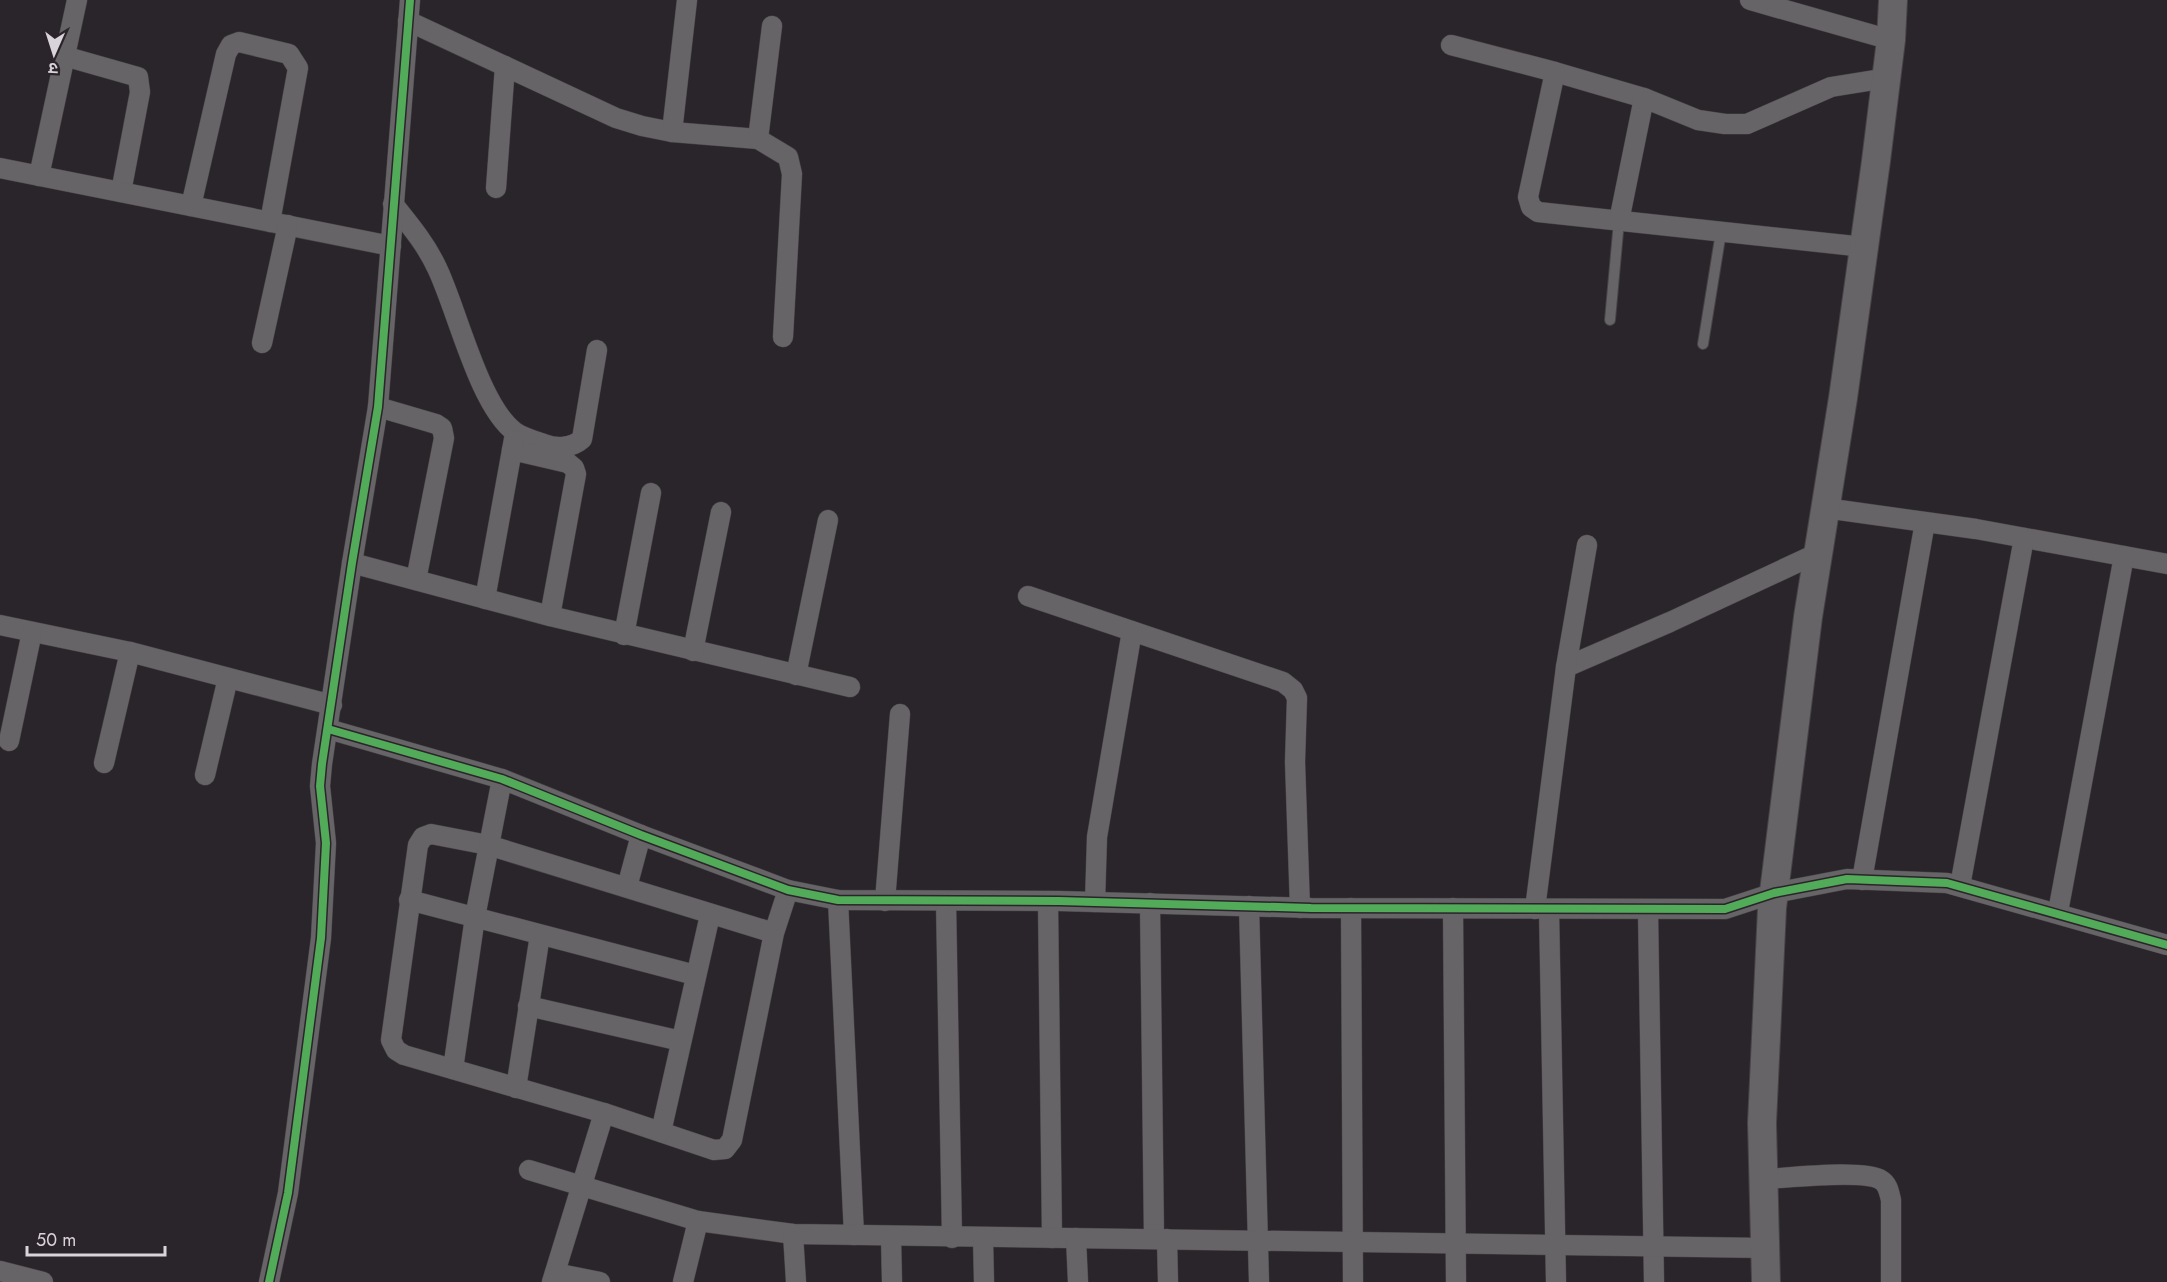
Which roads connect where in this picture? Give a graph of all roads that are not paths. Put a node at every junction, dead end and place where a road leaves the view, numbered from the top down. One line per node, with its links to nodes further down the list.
1 (77, 0): 10 (street)
2 (410, 0): 6 (street)
3 (687, 0): 15 (street)
4 (1750, 0): 8 (street)
5 (1893, 0): 8 (street)
6 (408, 21): 11 (street); 21 (street)
7 (772, 26): 16 (street)
8 (1891, 40): 13 (street)
9 (1451, 45): 12 (street)
10 (64, 56): 18 (street); 20 (street)
11 (505, 66): 15 (street); 19 (street)
12 (1555, 72): 14 (street); 23 (street)
13 (1887, 78): 14 (street); 27 (street)
14 (1644, 98): 23 (street)
15 (672, 132): 16 (street)
16 (758, 139): 29 (street)
17 (0, 168): 18 (street)
18 (39, 176): 20 (street)
19 (496, 188)
20 (121, 192): 22 (street)
21 (393, 204): 26 (street); 34 (street)
22 (191, 206): 24 (street); 24 (street)
23 (1619, 221): 25 (street); 28 (lane)
24 (279, 223): 26 (street); 30 (street)
25 (1721, 232): 27 (street); 31 (lane)
26 (390, 246): 33 (street)
27 (1864, 247): 36 (street)
28 (1610, 320)
29 (783, 337)
30 (262, 342)
31 (1703, 344)
32 (597, 350): 34 (street)
33 (378, 407): 44 (street); 46 (street)
34 (514, 441): 48 (street); 49 (street)
35 (651, 493): 53 (street)
36 (1825, 508): 39 (street); 42 (street)
37 (720, 512): 54 (street)
38 (828, 520): 57 (street)
39 (1925, 522): 40 (street); 69 (street)
40 (2024, 538): 43 (street); 70 (street)
41 (1587, 545): 56 (street)
42 (1818, 553): 56 (street); 73 (street)
43 (2124, 556): 45 (street); 87 (street)
44 (352, 562): 46 (street); 60 (street)
45 (2167, 564)
46 (416, 580): 48 (street)
47 (1028, 596): 51 (street)
48 (485, 599): 49 (street)
49 (550, 616): 53 (street)
50 (0, 625): 52 (street)
51 (1132, 631): 79 (street); 82 (street)
52 (32, 632): 55 (street); 63 (street)
53 (624, 635): 54 (street)
54 (693, 651): 57 (street)
55 (130, 652): 58 (street); 64 (street)
56 (1566, 667): 85 (street)
57 (796, 675): 59 (street)
58 (228, 678): 60 (street); 65 (street)
59 (850, 687)
60 (332, 705): 62 (street)
61 (900, 714): 76 (street)
62 (328, 729): 66 (street); 121 (street)
63 (9, 741)
64 (104, 763)
65 (205, 775)
66 (502, 779): 67 (street); 68 (street)
67 (642, 835): 71 (street); 72 (street)
68 (488, 845): 71 (street); 74 (street); 89 (street)
69 (1862, 880): 70 (street); 73 (street)
70 (1960, 886): 87 (street)
71 (627, 887): 88 (street)
72 (788, 890): 75 (street); 90 (street)
73 (1774, 893): 86 (street); 101 (street)
74 (409, 900): 89 (street); 96 (street)
75 (838, 900): 76 (street); 105 (street)
76 (885, 901): 77 (street)
77 (946, 901): 78 (street); 107 (street)
78 (1048, 901): 79 (street); 109 (street)
79 (1095, 902): 80 (street)
80 (1150, 903): 81 (street); 111 (street)
81 (1249, 906): 82 (street); 112 (street)
82 (1300, 908): 83 (street)
83 (1351, 908): 84 (street); 113 (street)
84 (1453, 908): 85 (street); 114 (street)
85 (1542, 909): 86 (street); 115 (street)
86 (1648, 910): 116 (street)
87 (2058, 912): 92 (street)
88 (710, 915): 90 (street); 93 (street)
89 (475, 917): 91 (street); 96 (street)
90 (774, 933): 99 (street)
91 (540, 935): 93 (street); 94 (street)
92 (2166, 941)
93 (695, 975): 95 (street)
94 (528, 1006): 95 (street); 97 (street)
95 (681, 1041): 99 (street)
96 (453, 1069): 97 (street)
97 (516, 1088): 98 (street)
98 (604, 1113): 99 (street); 102 (street)
99 (661, 1132)
100 (529, 1170): 102 (street)
101 (1764, 1179): 117 (street); 135 (street)
102 (581, 1186): 103 (street); 119 (street)
103 (699, 1221): 104 (street); 123 (street)
104 (793, 1234): 105 (street); 124 (street)
105 (854, 1235): 106 (street)
106 (891, 1237): 107 (street); 125 (street)
107 (952, 1238): 108 (street)
108 (982, 1238): 109 (street); 126 (street)
109 (1052, 1238): 110 (street)
110 (1076, 1238): 111 (street); 127 (street)
111 (1161, 1239): 112 (street); 128 (street)
112 (1259, 1240): 113 (street); 129 (street)
113 (1352, 1242): 114 (street); 130 (street)
114 (1456, 1243): 115 (street); 131 (street)
115 (1556, 1245): 116 (street); 132 (street)
116 (1654, 1246): 117 (street); 133 (street)
117 (1766, 1248): 134 (street)
118 (0, 1271): 120 (street)
119 (554, 1277): 122 (street)
120 (43, 1282)
121 (269, 1282)
122 (600, 1282)
123 (683, 1282)
124 (796, 1282)
125 (892, 1282)
126 (984, 1282)
127 (1078, 1282)
128 (1168, 1282)
129 (1259, 1282)
130 (1353, 1282)
131 (1456, 1282)
132 (1556, 1282)
133 (1654, 1282)
134 (1766, 1282)
135 (1891, 1282)

